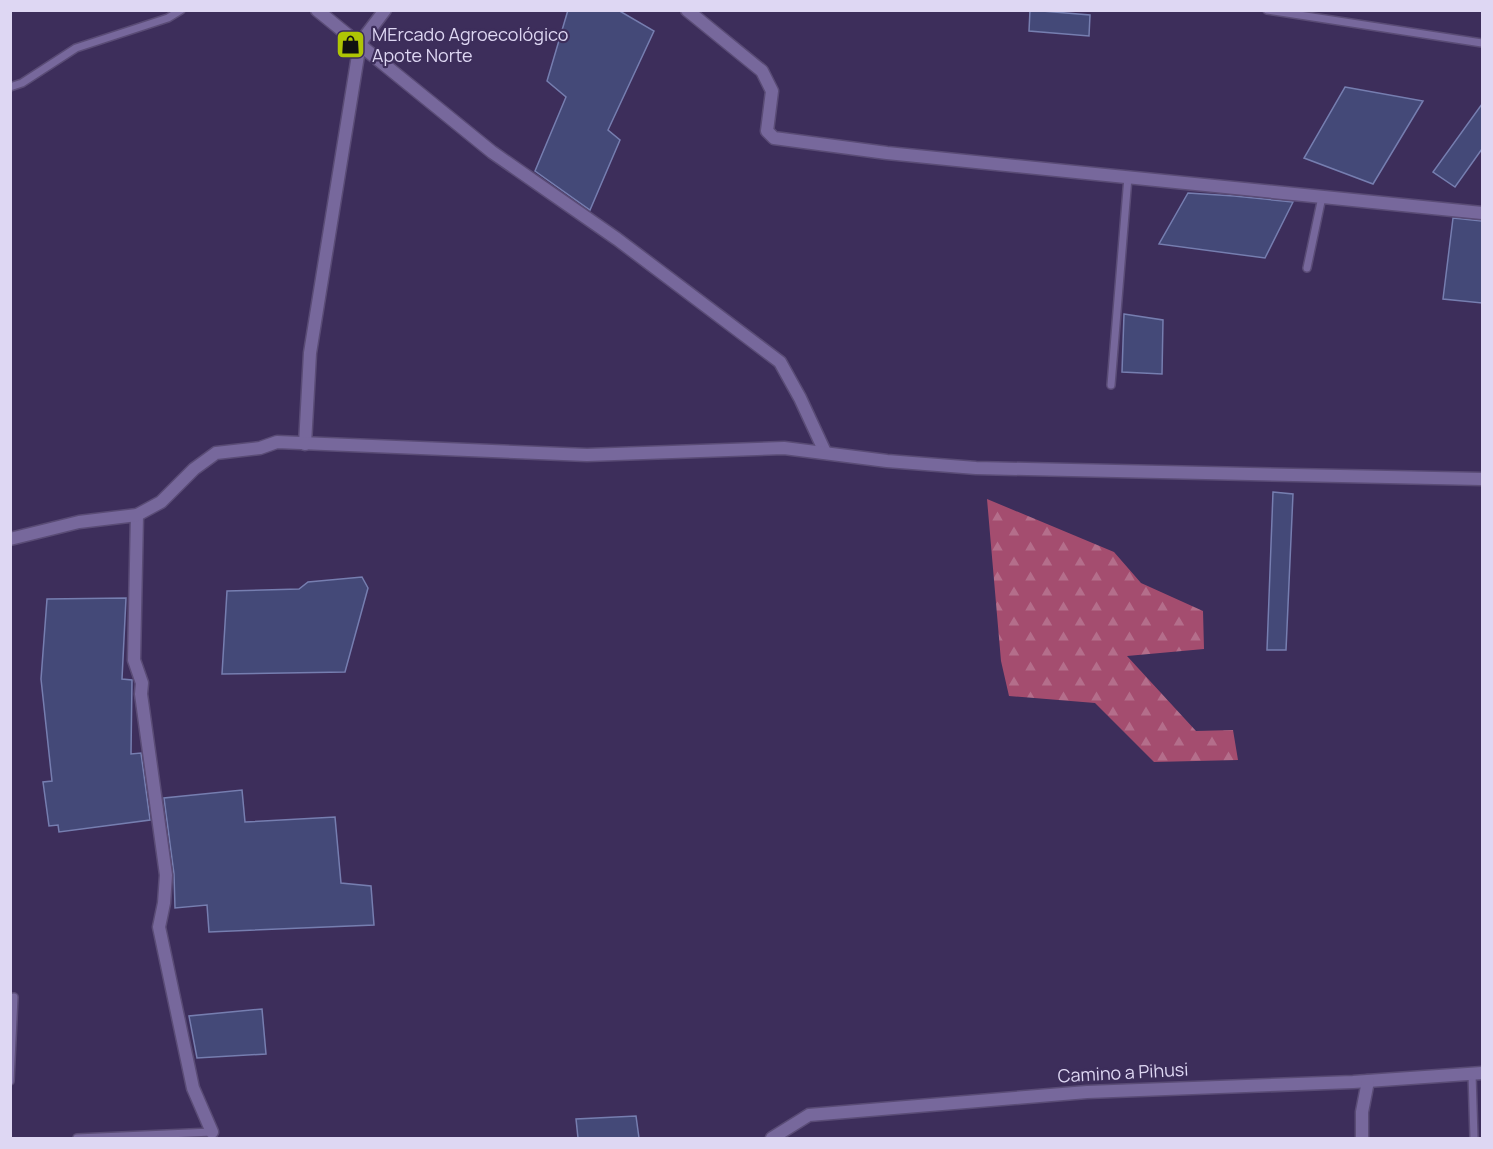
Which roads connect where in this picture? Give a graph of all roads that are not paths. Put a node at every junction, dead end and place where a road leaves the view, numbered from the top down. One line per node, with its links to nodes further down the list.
1 (181, 10): 8 (lane)
2 (317, 10): 7 (street)
3 (386, 10): 7 (street)
4 (687, 10): 9 (street)
5 (1267, 10): 6 (lane)
6 (1482, 43)
7 (360, 44): 14 (street); 15 (street)
8 (10, 87)
9 (1128, 177): 10 (street); 13 (lane)
10 (1322, 197): 11 (street); 12 (lane)
11 (1482, 213)
12 (1307, 268)
13 (1111, 385)
14 (305, 444): 15 (street); 17 (street)
15 (825, 452): 16 (street)
16 (1482, 479)
17 (137, 515): 18 (street); 23 (street)
18 (10, 539)
19 (14, 997): 21 (lane)
20 (1477, 1073): 22 (street, Camino a Pihusi); 27 (lane)
21 (10, 1081)
22 (1368, 1081): 25 (street, Camino a Pihusi); 26 (street)
23 (212, 1132): 24 (lane)
24 (77, 1138)
25 (772, 1138)
26 (1362, 1138)
27 (1474, 1138)

